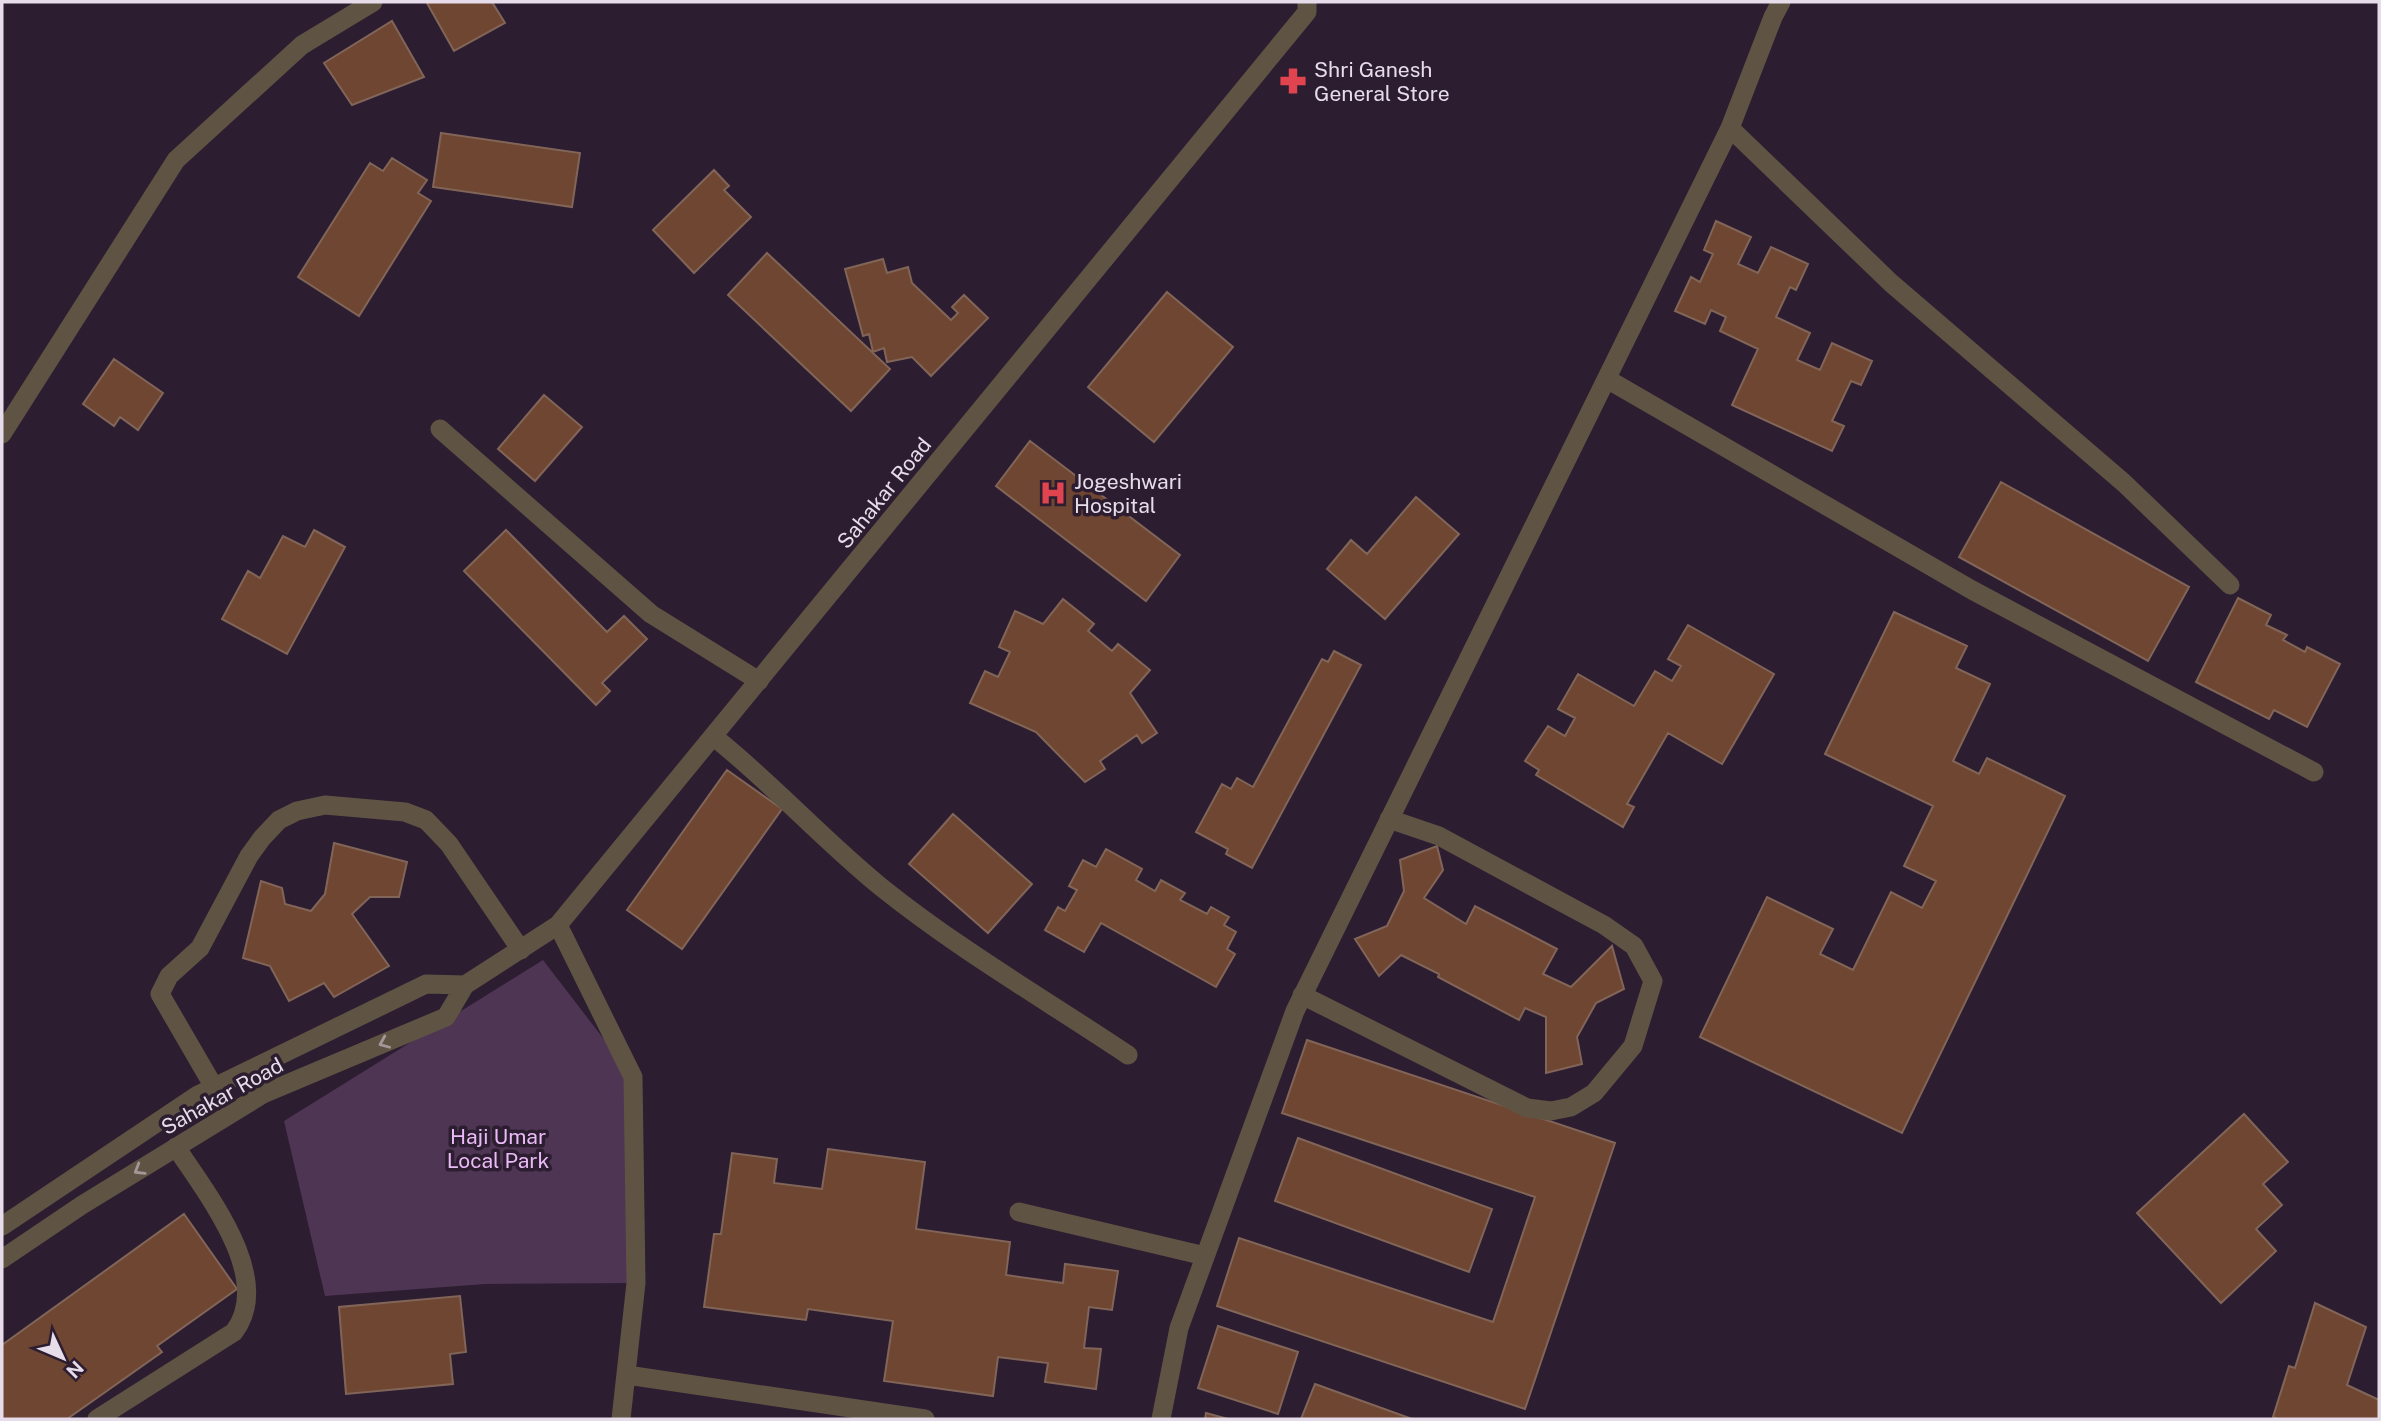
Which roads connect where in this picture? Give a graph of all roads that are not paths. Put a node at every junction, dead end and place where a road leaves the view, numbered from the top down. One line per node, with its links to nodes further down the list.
1 (373, 2): 7 (street)
2 (1307, 2): 9 (street, Sahakar Road)
3 (1781, 2): 4 (street)
4 (1730, 128): 5 (street); 8 (street)
5 (1606, 379): 11 (street); 12 (street)
6 (440, 429): 9 (street)
7 (2, 434)
8 (2230, 585)
9 (759, 681): 10 (street, Sahakar Road)
10 (713, 737): 13 (street, Sahakar Road); 17 (street)
11 (2314, 772)
12 (1389, 819): 16 (street); 16 (street)
13 (558, 925): 14 (street, Sahakar Road); 26 (street)
14 (521, 950): 15 (street, Sahakar Road); 18 (street)
15 (465, 985): 18 (street, Sahakar Road); 19 (street, Sahakar Road, one-way to 19)
16 (1302, 995): 24 (street)
17 (1128, 1055)
18 (214, 1087): 20 (street, Sahakar Road)
19 (176, 1147): 21 (street, Sahakar Road, one-way to 21); 27 (street)
20 (67, 1182): 21 (street); 23 (street, Sahakar Road)
21 (82, 1205): 25 (street, Sahakar Road)
22 (1018, 1212): 24 (street)
23 (2, 1226)
24 (1205, 1256): 30 (street)
25 (2, 1259)
26 (627, 1375): 28 (street); 29 (street)
27 (97, 1419)
28 (621, 1419)
29 (925, 1419)
30 (1161, 1419)

